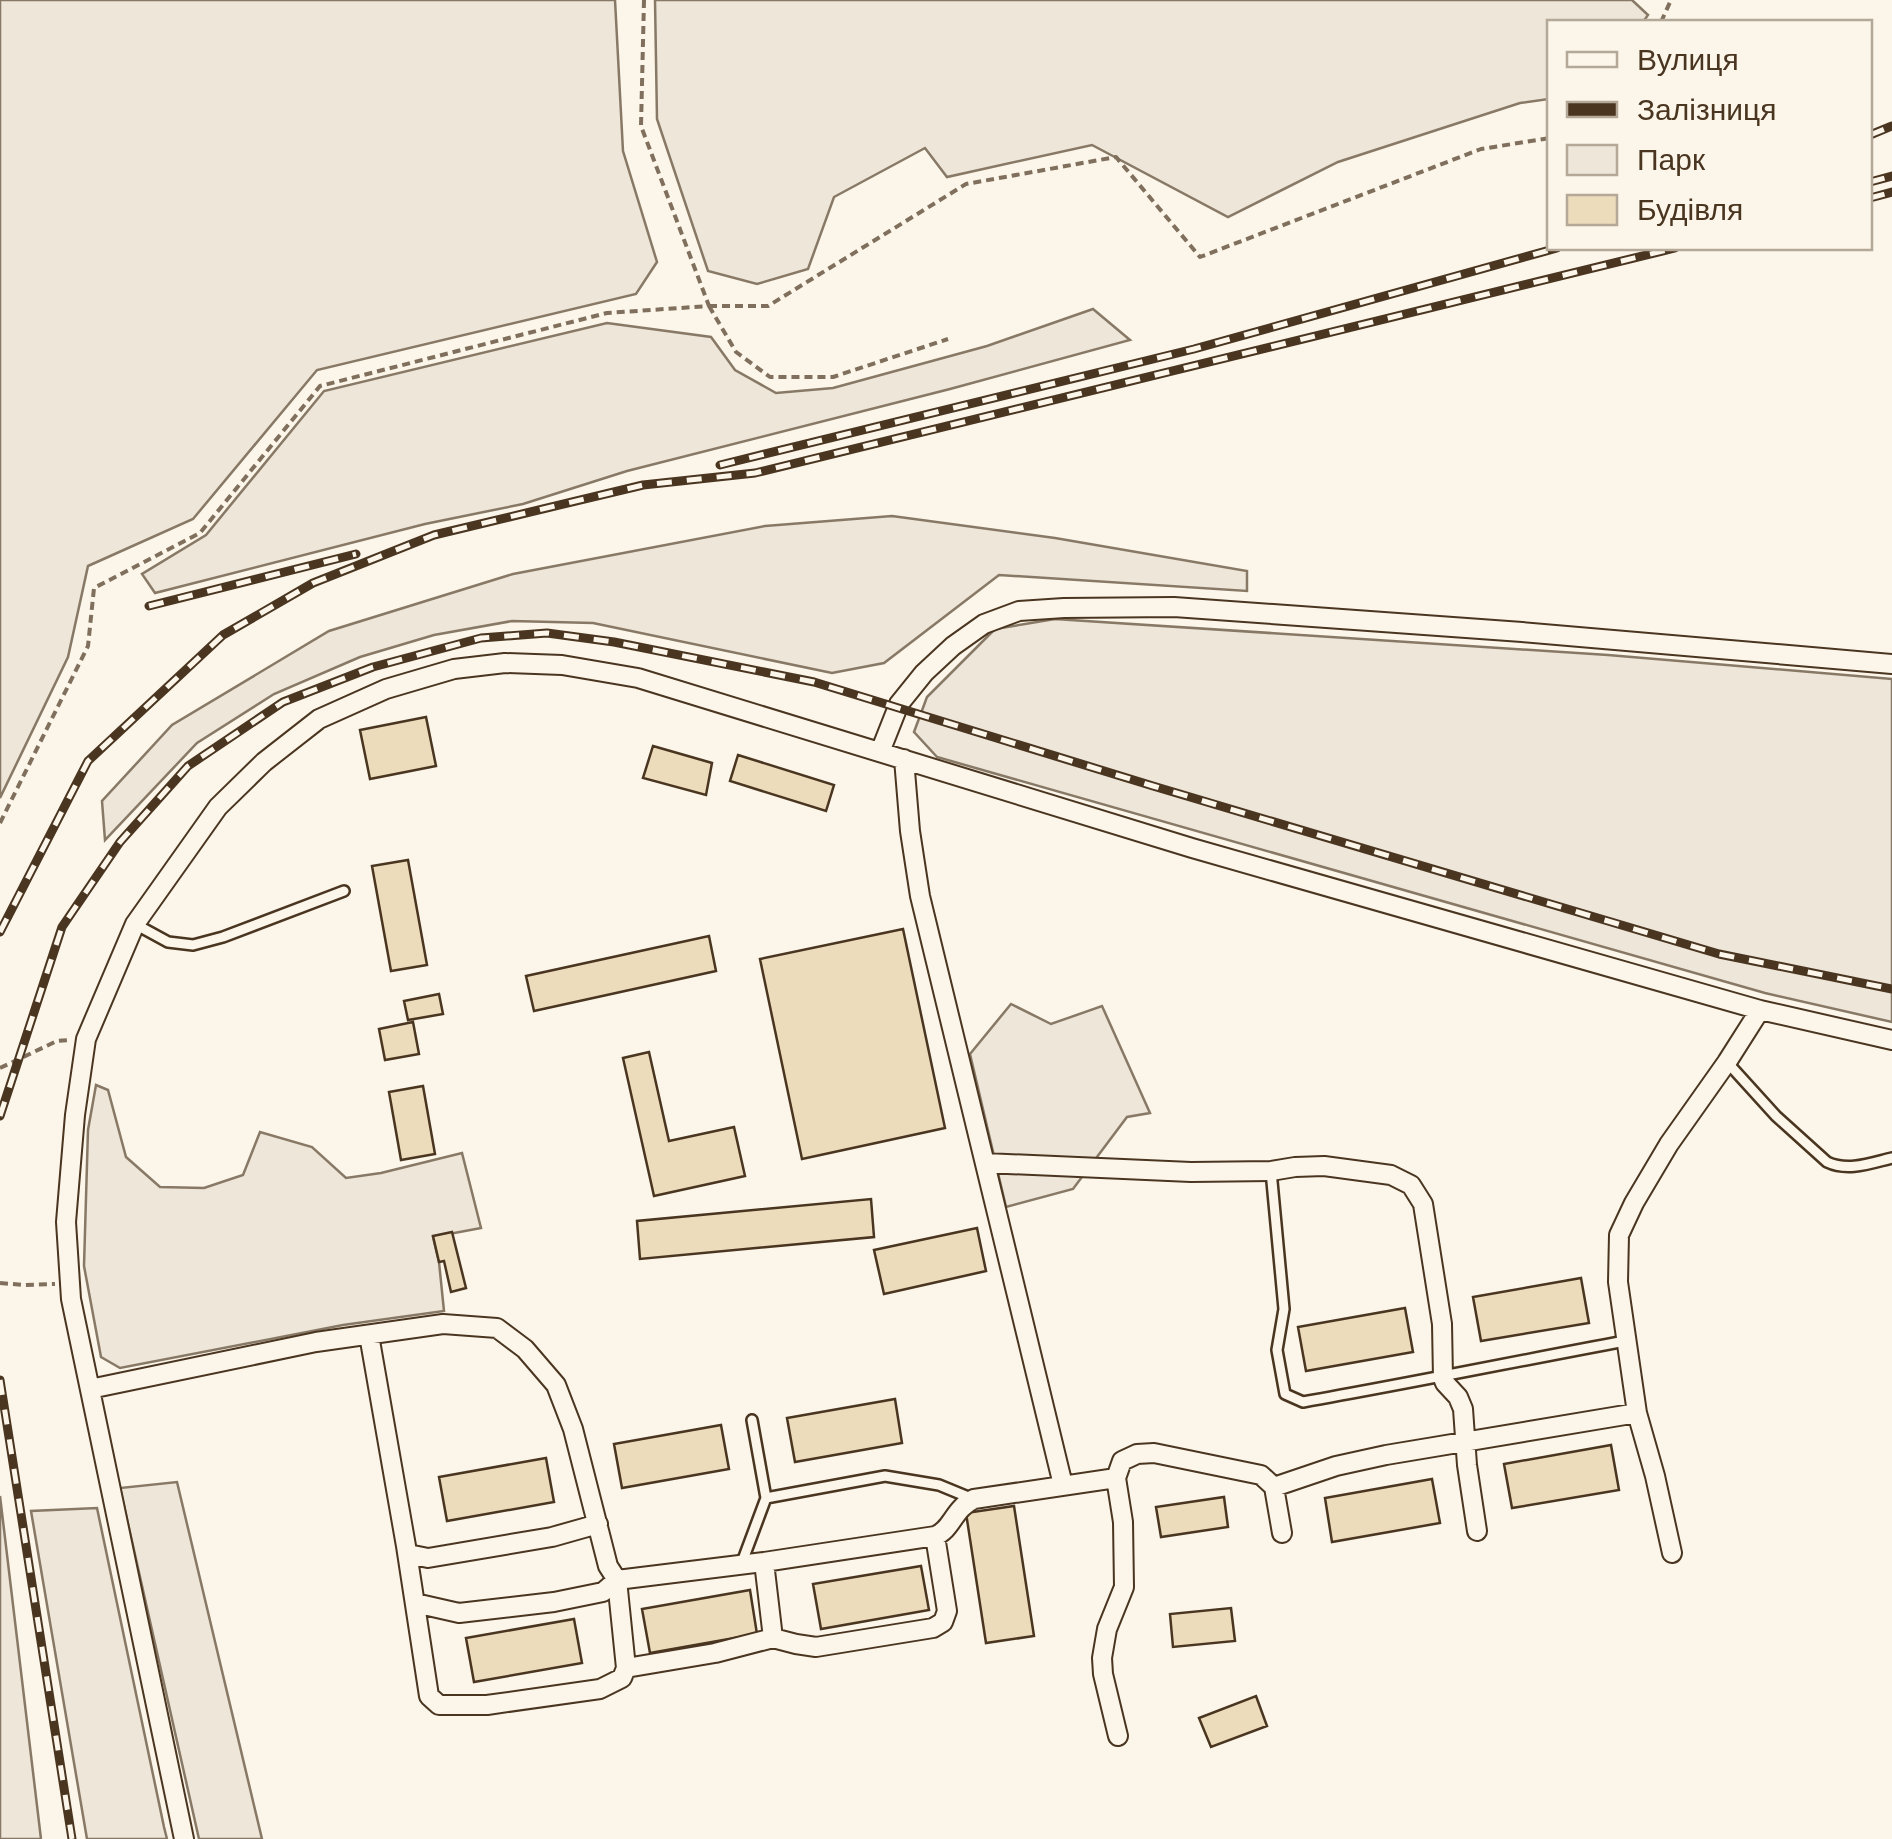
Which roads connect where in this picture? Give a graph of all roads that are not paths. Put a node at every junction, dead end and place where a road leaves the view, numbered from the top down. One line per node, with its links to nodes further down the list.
1 (1892, 664): 2 (street)
2 (880, 752): 3 (street); 5 (street)
3 (904, 759): 6 (street); 10 (street)
4 (344, 891): 5 (lane)
5 (134, 924): 15 (street)
6 (1760, 1010): 7 (street); 8 (street)
7 (1892, 1040)
8 (1727, 1062): 9 (lane); 13 (street)
9 (1892, 1158)
10 (985, 1164): 11 (street); 20 (street)
11 (1271, 1171): 14 (street); 14 (lane)
12 (369, 1335): 15 (street); 24 (street); 29 (street)
13 (1626, 1341): 14 (lane); 16 (street)
14 (1443, 1378): 18 (street)
15 (90, 1390): 37 (street)
16 (1637, 1413): 18 (street); 28 (street)
17 (752, 1420): 22 (lane)
18 (1465, 1443): 21 (street); 25 (street)
19 (1116, 1478): 20 (street); 21 (street); 36 (street)
20 (1063, 1485): 23 (street)
21 (1274, 1487): 26 (street)
22 (766, 1498): 23 (lane); 31 (lane)
23 (974, 1500): 27 (street)
24 (598, 1524): 29 (street); 32 (street)
25 (1477, 1531)
26 (1282, 1533)
27 (935, 1536): 30 (street); 34 (street)
28 (1672, 1553)
29 (408, 1554): 33 (street)
30 (764, 1562): 31 (street); 34 (street)
31 (741, 1565): 32 (street)
32 (617, 1580): 33 (street); 35 (street)
33 (415, 1603): 35 (street)
34 (773, 1638): 35 (street)
35 (626, 1668)
36 (1118, 1736)
37 (184, 1839)

